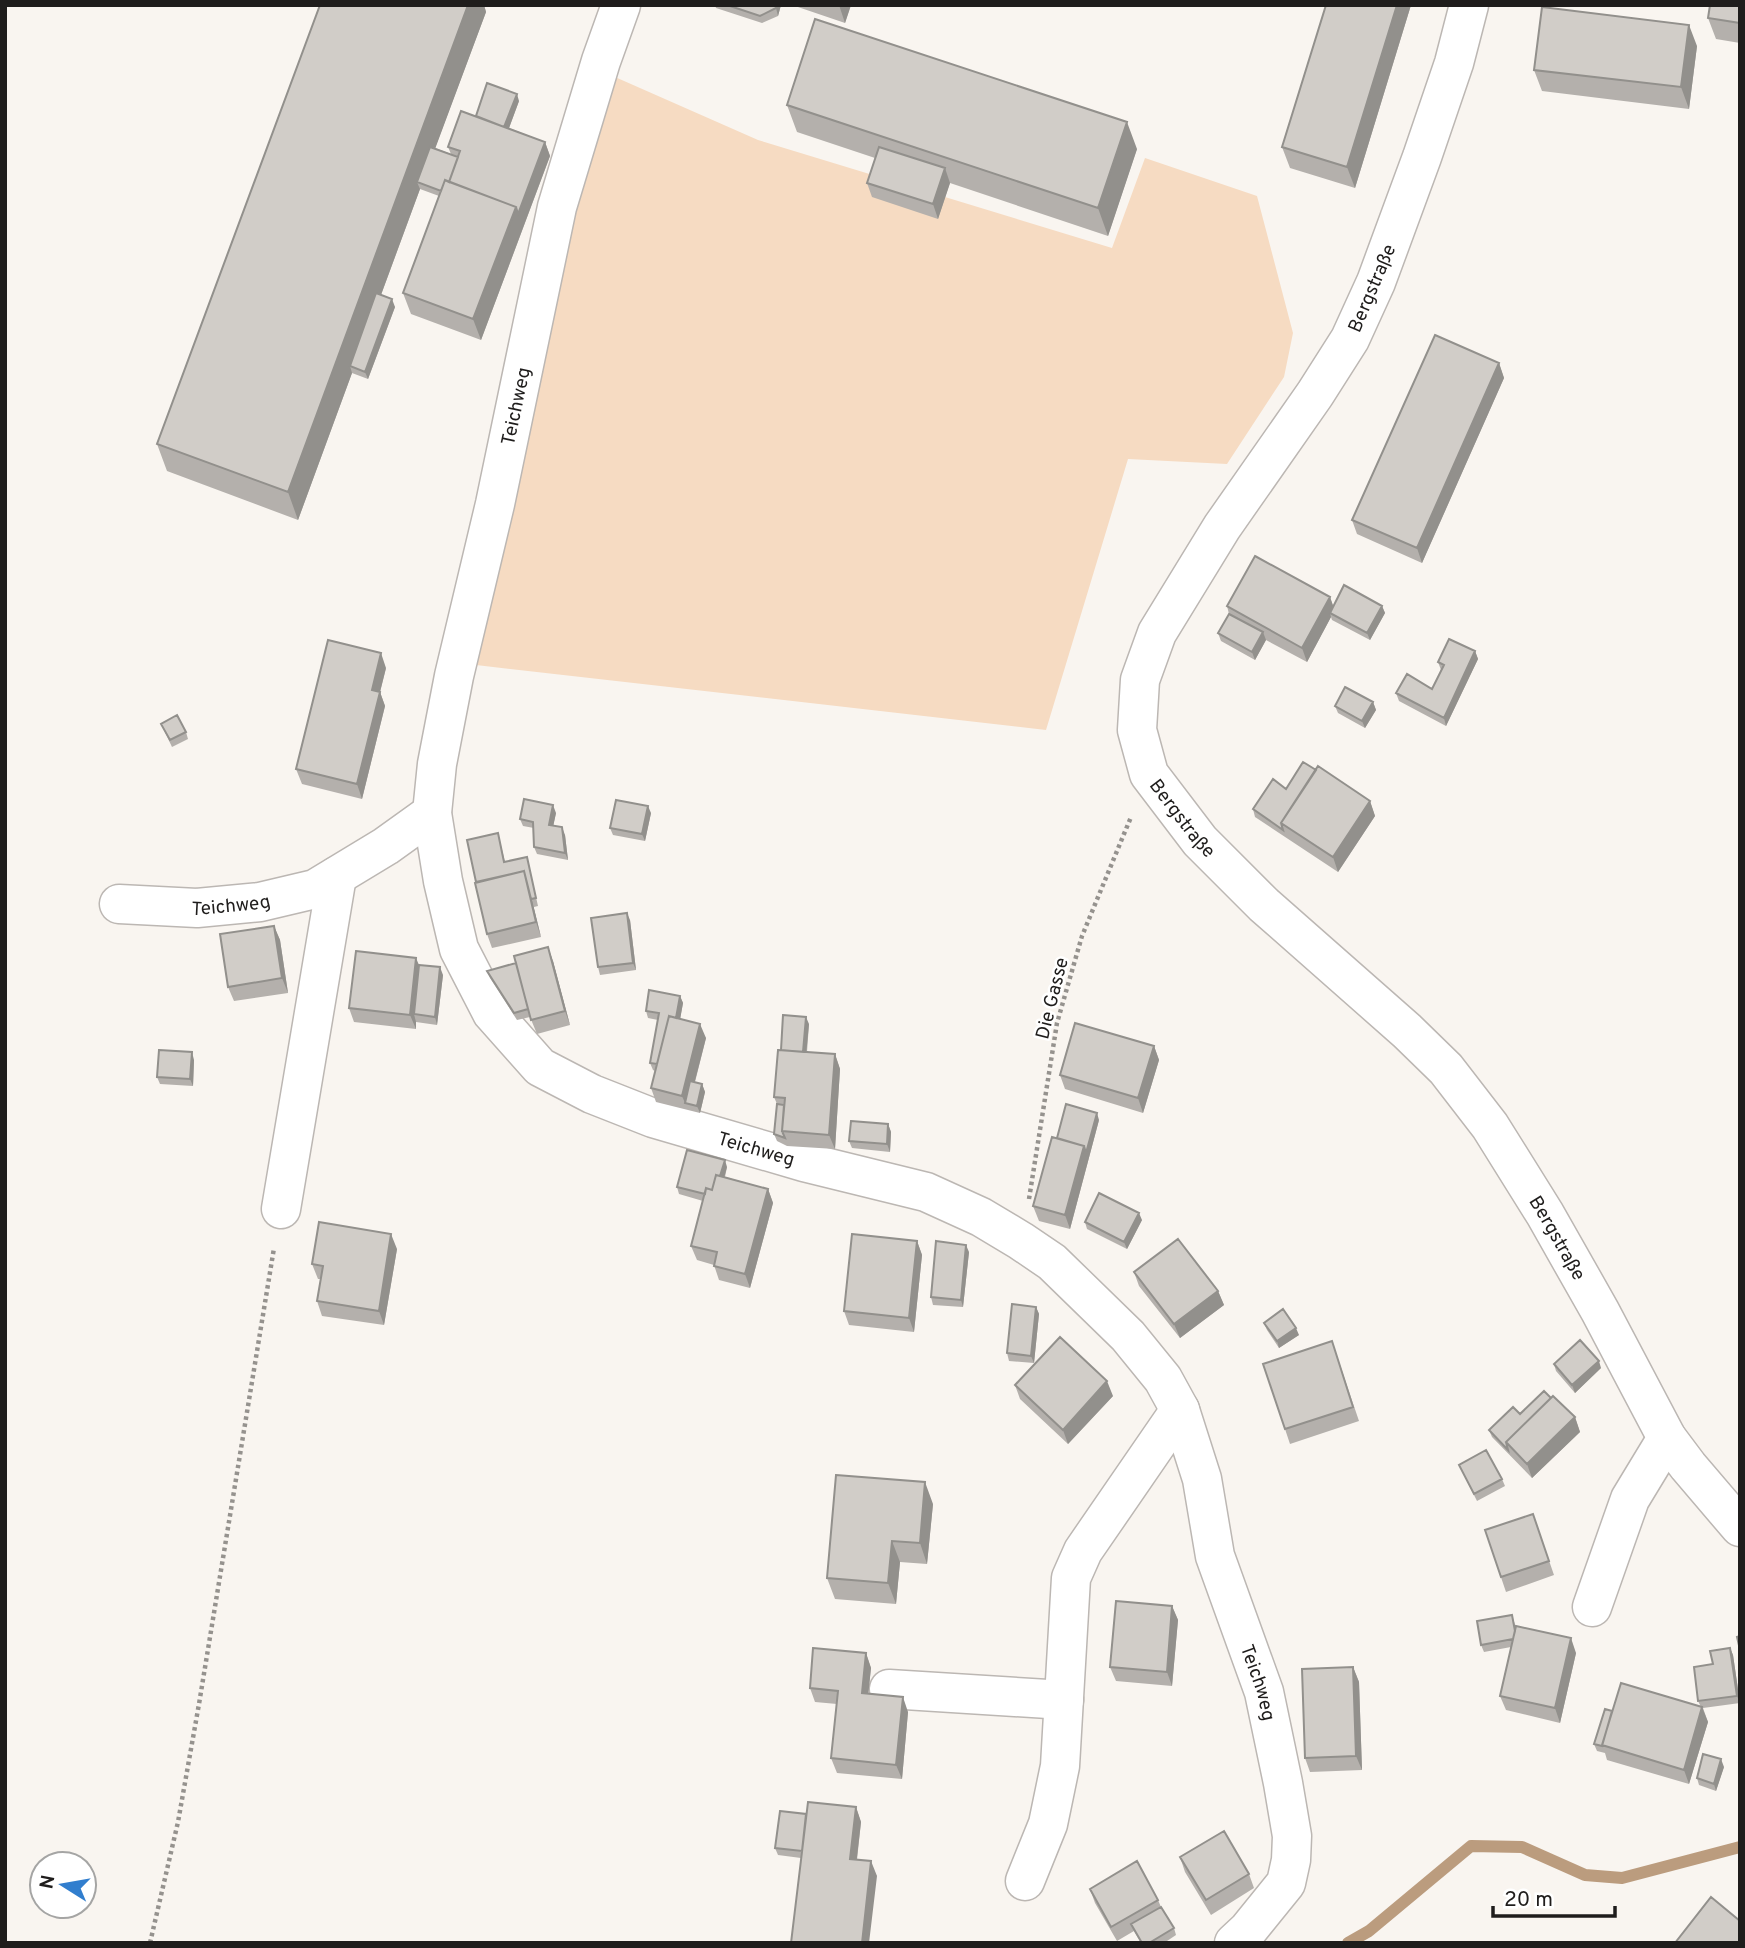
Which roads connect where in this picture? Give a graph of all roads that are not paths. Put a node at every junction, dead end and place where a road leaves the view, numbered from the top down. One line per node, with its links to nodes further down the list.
1 (621, 5): 3 (street, Teichweg)
2 (1469, 5): 8 (street, Bergstraße)
3 (432, 813): 4 (street, Teichweg); 7 (street, Teichweg)
4 (337, 876): 5 (street, Teichweg); 6 (street)
5 (119, 904)
6 (281, 1209)
7 (1180, 1410): 12 (street); 14 (street, Teichweg)
8 (1667, 1438): 9 (street, Bergstraße); 10 (street)
9 (1740, 1527)
10 (1592, 1607)
11 (889, 1689): 12 (street)
12 (1064, 1700): 13 (street)
13 (1024, 1881)
14 (1234, 1943)

